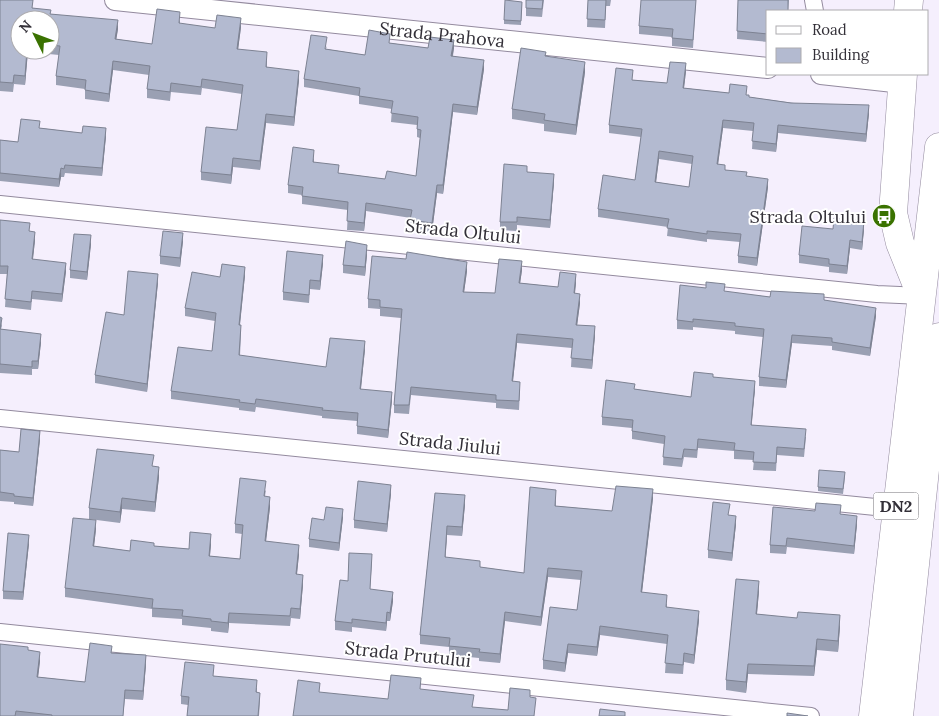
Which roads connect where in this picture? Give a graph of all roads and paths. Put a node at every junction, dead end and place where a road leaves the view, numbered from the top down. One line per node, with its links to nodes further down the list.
1 (115, 0): 2 (street, Strada Prahova)
2 (766, 68)
3 (846, 75): 4 (street)
4 (903, 78): 7 (highway)
5 (939, 147): 7 (highway, DN2)
6 (0, 204): 7 (street, Strada Oltului)
7 (922, 296): 11 (highway, DN2)
8 (939, 337): 9 (highway, DN2)
9 (937, 377): 15 (highway, DN2)
10 (0, 418): 11 (street, Strada Jiului)
11 (895, 509): 14 (highway, DN2)
12 (0, 632): 13 (street, Strada Prutului)
13 (811, 716)
14 (873, 716)
15 (898, 716)

